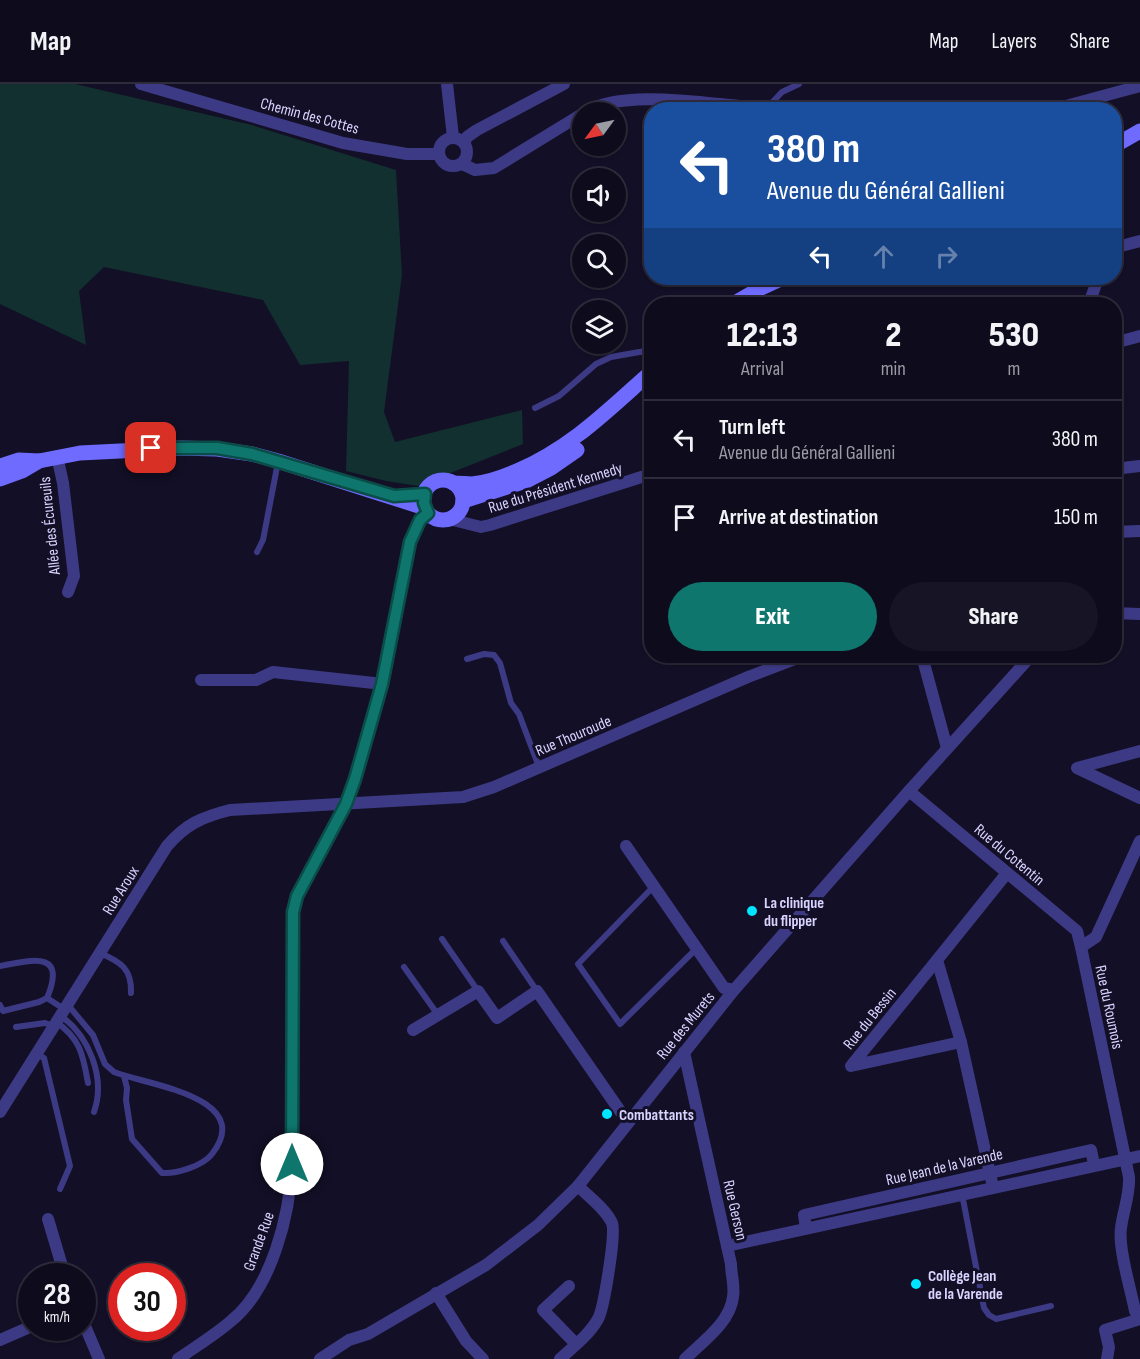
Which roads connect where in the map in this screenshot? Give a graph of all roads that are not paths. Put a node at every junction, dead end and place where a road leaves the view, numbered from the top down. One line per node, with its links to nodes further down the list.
1 (141, 84): 14 (street, Chemin des Cottes)
2 (447, 84): 12 (street)
3 (564, 84): 12 (street)
4 (798, 84): 7 (lane)
5 (1140, 86): 8 (street)
6 (694, 102): 9 (street)
7 (773, 102)
8 (1081, 102)
9 (626, 103)
10 (572, 120): 15 (street)
11 (1140, 131): 13 (street)
12 (459, 140): 14 (street); 15 (street)
13 (1122, 141)
14 (439, 154): 15 (street)
15 (462, 164)
16 (1140, 241): 17 (street)
17 (1122, 246)
18 (768, 285): 19 (street)
19 (745, 297)
20 (1140, 336): 21 (street)
21 (1122, 341)
22 (644, 351): 25 (lane)
23 (644, 378): 34 (street)
24 (644, 388): 36 (street)
25 (535, 408)
26 (57, 456): 27 (street); 28 (street); 40 (street, Allée des Écureuils)
27 (39, 461): 29 (street); 33 (street)
28 (278, 461): 35 (street); 39 (lane)
29 (0, 466)
30 (1140, 466): 31 (street)
31 (1122, 468)
32 (644, 476): 36 (street, Rue du Président Kennedy)
33 (0, 479)
34 (453, 483): 35 (street); 36 (street)
35 (426, 505): 36 (street); 48 (street, Grande Rue)
36 (460, 514)
37 (1140, 531): 38 (street)
38 (1122, 532)
39 (257, 552)
40 (68, 592)
41 (1122, 613): 42 (street)
42 (1140, 614)
43 (467, 659): 51 (lane)
44 (785, 663): 51 (street, Rue Thouroude)
45 (924, 663): 49 (street)
46 (1025, 663): 49 (street, Rue des Murets)
47 (201, 680): 48 (street)
48 (382, 684): 54 (street, Grande Rue)
49 (947, 748): 52 (street, Rue des Murets)
50 (1140, 751): 53 (street)
51 (539, 768): 54 (street, Rue Thouroude)
52 (909, 791): 57 (street, Rue du Cotentin); 67 (street, Rue des Murets)
53 (1140, 798)
54 (346, 804): 63 (street, Rue Aroux); 106 (street, Grande Rue)
55 (1140, 841): 61 (street, Rue du Roumois)
56 (627, 846): 58 (street)
57 (1007, 873): 61 (street, Rue du Cotentin); 64 (street, Rue du Bessin)
58 (654, 886): 62 (street); 62 (lane)
59 (442, 939): 68 (lane)
60 (503, 941): 69 (lane)
61 (1081, 947): 86 (street, Rue du Roumois)
62 (697, 949): 67 (street)
63 (100, 953): 70 (lane); 74 (street, Rue Aroux)
64 (937, 960): 77 (street); 77 (street, Rue du Bessin)
65 (0, 966): 71 (lane)
66 (404, 967): 73 (lane)
67 (734, 990): 78 (street, Rue des Murets)
68 (478, 991): 69 (street); 73 (street)
69 (537, 991): 84 (street)
70 (131, 993)
71 (47, 998): 72 (lane); 74 (lane)
72 (0, 1005)
73 (438, 1015): 76 (street)
74 (61, 1016): 75 (lane); 79 (street, Rue Aroux); 80 (lane); 81 (lane); 83 (lane)
75 (16, 1027)
76 (413, 1030)
77 (961, 1042): 88 (street)
78 (684, 1052): 84 (street, Rue des Murets); 95 (street, Rue Gerson)
79 (36, 1054): 82 (street, Rue Aroux); 91 (lane)
80 (124, 1076): 80 (lane)
81 (88, 1083)
82 (0, 1112)
83 (94, 1112)
84 (627, 1122): 89 (street, Rue des Murets)
85 (1140, 1156): 86 (street, Rue Jean de la Varende)
86 (1124, 1159): 87 (street, Rue Jean de la Varende); 100 (street, Rue du Roumois)
87 (1094, 1164): 88 (street, Rue Jean de la Varende); 90 (street, Rue Jean de la Varende)
88 (990, 1173): 90 (street); 94 (street, Rue Jean de la Varende)
89 (578, 1186): 98 (street, Rue des Murets); 104 (street)
90 (993, 1187): 92 (street, Rue Jean de la Varende)
91 (60, 1189)
92 (962, 1193): 94 (street, Rue Jean de la Varende); 99 (lane)
93 (48, 1219): 96 (street)
94 (806, 1228): 95 (street, Rue Jean de la Varende)
95 (727, 1246): 110 (street, Rue Gerson)
96 (61, 1263)
97 (569, 1286): 104 (street)
98 (436, 1293): 107 (street, Rue des Murets); 108 (street)
99 (1051, 1306)
100 (1140, 1319): 111 (street)
101 (18, 1332): 102 (street)
102 (0, 1340)
103 (91, 1341): 105 (street)
104 (576, 1344): 109 (street)
105 (99, 1359)
106 (178, 1359)
107 (320, 1359)
108 (483, 1359)
109 (560, 1359)
110 (685, 1359)
111 (1107, 1359)

